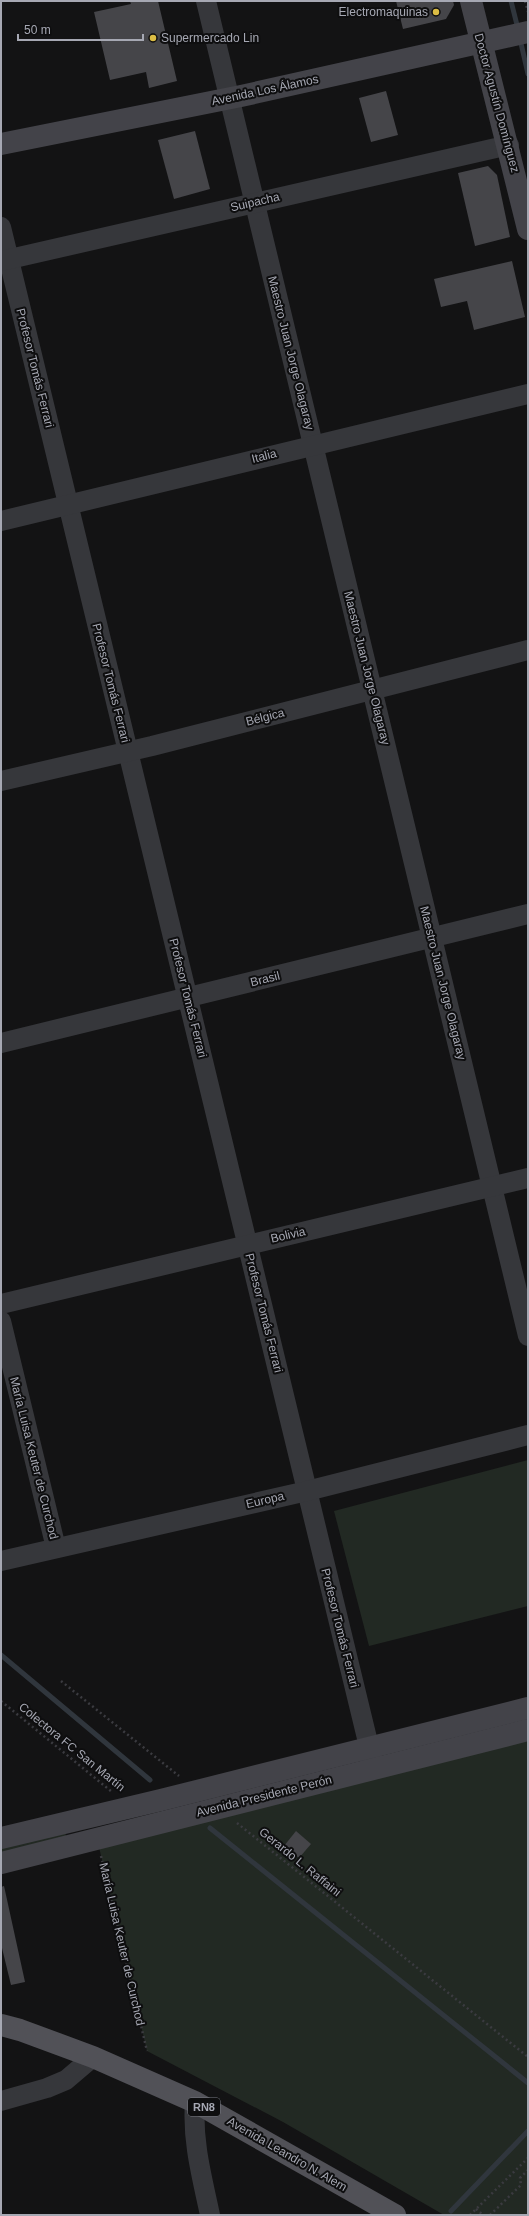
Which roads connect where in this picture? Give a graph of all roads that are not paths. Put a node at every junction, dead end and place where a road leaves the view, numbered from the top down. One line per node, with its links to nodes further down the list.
1 (206, 1): 5 (street, Maestro Juan Jorge Olagaray)
2 (471, 1): 4 (main road, Doctor Agustín Domínguez)
3 (528, 32): 4 (main road, Avenida Los Álamos)
4 (480, 43): 5 (main road, Avenida Los Álamos); 7 (main road, Doctor Agustín Domínguez)
5 (229, 98): 6 (main road, Avenida Los Álamos); 8 (street, Maestro Juan Jorge Olagaray)
6 (1, 144)
7 (509, 145): 8 (street, Suipacha); 10 (main road, Doctor Agustín Domínguez)
8 (254, 202): 11 (street, Suipacha); 13 (street, Maestro Juan Jorge Olagaray)
9 (1, 227): 11 (street, Profesor Tomás Ferrari)
10 (528, 229)
11 (5, 261): 14 (street, Profesor Tomás Ferrari)
12 (528, 394): 13 (street, Italia)
13 (313, 444): 14 (street, Italia); 17 (street, Maestro Juan Jorge Olagaray)
14 (68, 504): 15 (street, Italia); 18 (street, Profesor Tomás Ferrari)
15 (1, 520)
16 (528, 650): 17 (street, Bélgica)
17 (372, 689): 18 (street, Bélgica); 21 (street, Maestro Juan Jorge Olagaray)
18 (128, 750): 19 (street, Bélgica); 22 (street, Profesor Tomás Ferrari)
19 (1, 781)
20 (528, 914): 21 (street, Brasil)
21 (432, 936): 22 (street, Brasil); 25 (street, Maestro Juan Jorge Olagaray)
22 (188, 998): 23 (street, Brasil); 26 (street, Profesor Tomás Ferrari)
23 (1, 1043)
24 (528, 1178): 25 (street, Bolivia)
25 (492, 1187): 26 (street, Bolivia); 29 (street, Maestro Juan Jorge Olagaray)
26 (247, 1245): 27 (street, Bolivia); 31 (street, Profesor Tomás Ferrari)
27 (1, 1304)
28 (1, 1321): 32 (street, María Luisa Keuter de Curchod)
29 (528, 1336)
30 (528, 1435): 31 (street, Europa)
31 (307, 1491): 32 (street, Europa); 36 (street, Profesor Tomás Ferrari)
32 (56, 1548): 33 (street, Europa)
33 (1, 1560)
34 (528, 1708): 36 (main road, Avenida Presidente Perón)
35 (528, 1730): 36 (main road, Avenida Presidente Perón)
36 (372, 1759): 37 (main road, Avenida Presidente Perón); 39 (main road, Avenida Presidente Perón)
37 (92, 1817): 38 (main road, Avenida Presidente Perón); 39 (main road)
38 (1, 1838)
39 (97, 1838): 40 (main road, Avenida Presidente Perón)
40 (1, 1863)
41 (1, 2025): 42 (main road, Avenida Leandro N. Alem / RN8)
42 (93, 2057): 43 (street); 44 (main road, Avenida Leandro N. Alem / RN8)
43 (1, 2101)
44 (195, 2102): 45 (street); 46 (main road, Avenida Leandro N. Alem / RN8)
45 (210, 2215)
46 (395, 2215)

